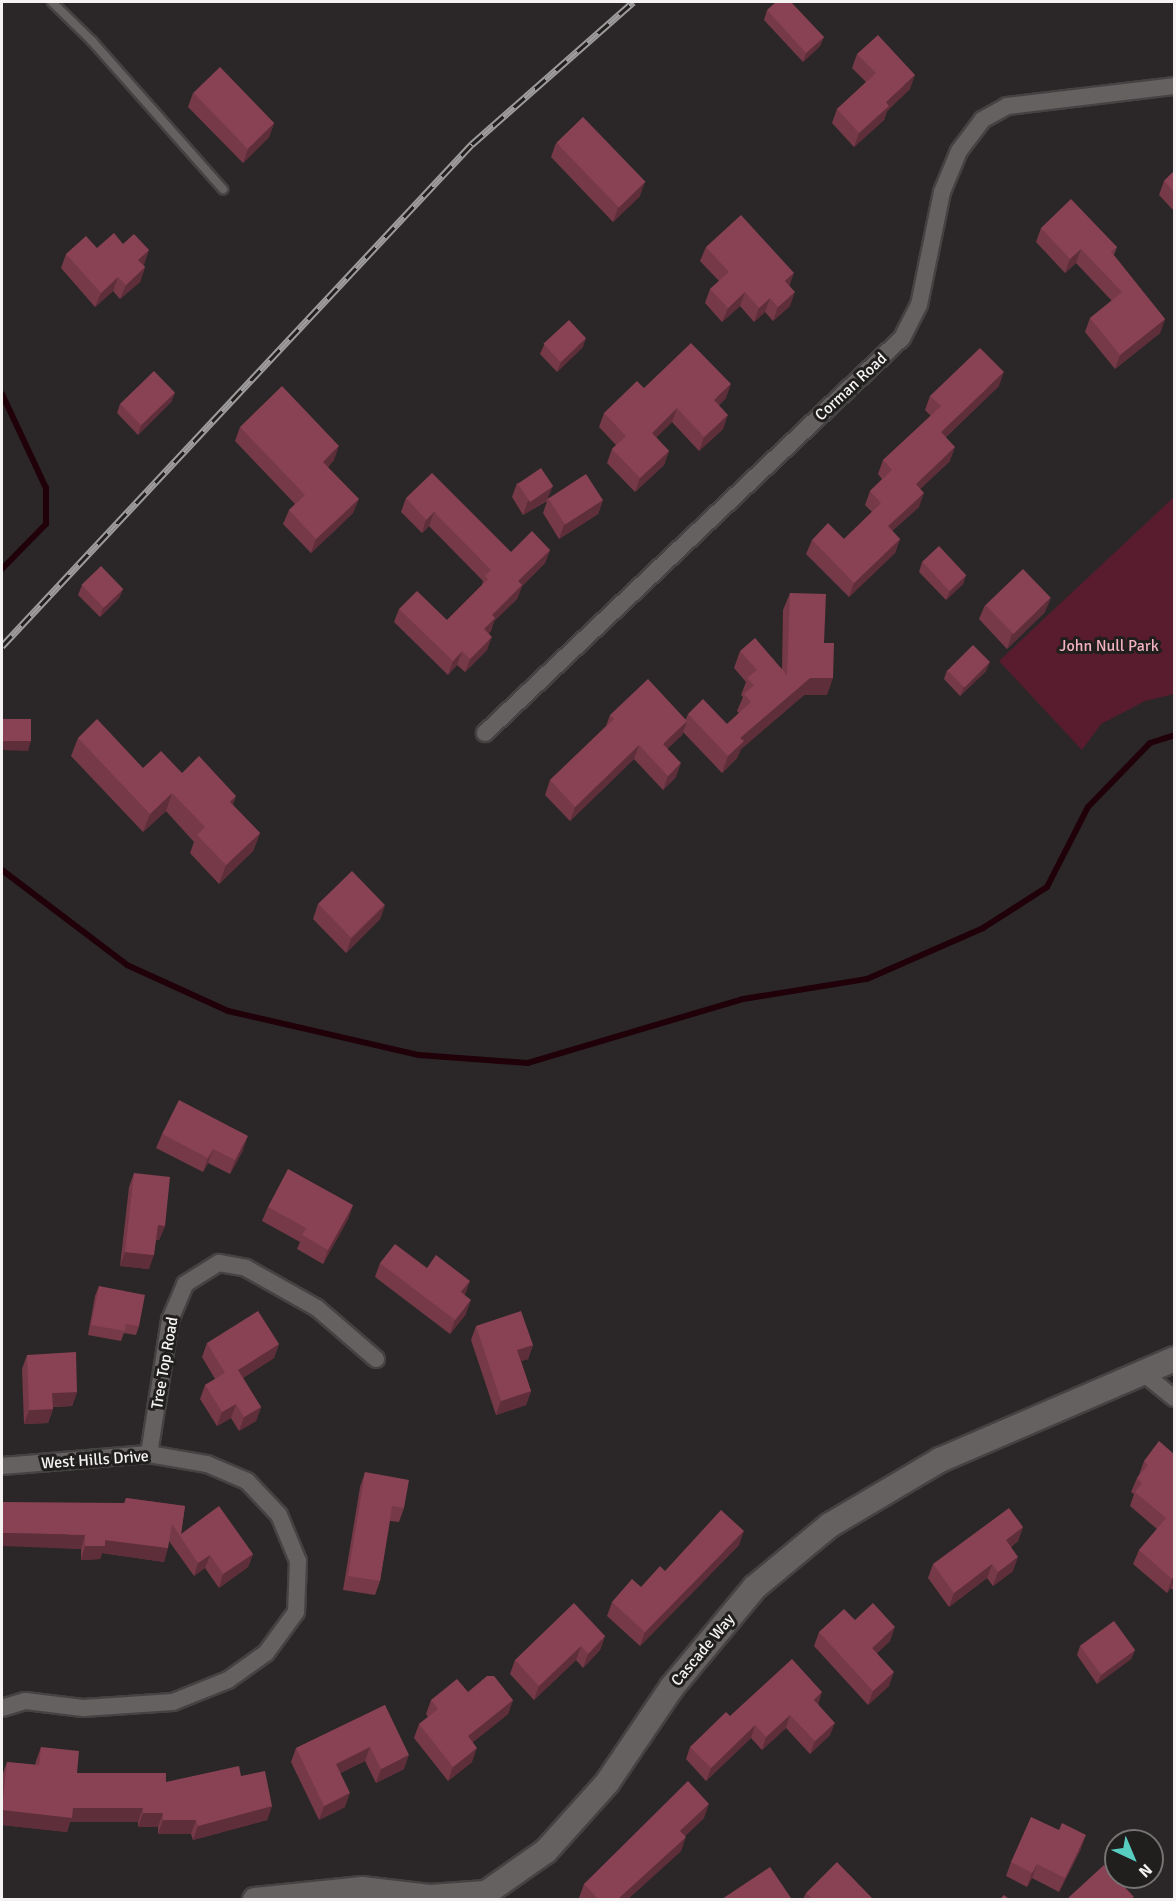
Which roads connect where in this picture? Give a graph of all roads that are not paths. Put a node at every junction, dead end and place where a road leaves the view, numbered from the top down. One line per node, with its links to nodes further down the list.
1 (52, 2): 3 (lane)
2 (1174, 86): 4 (street, Corman Road)
3 (223, 189)
4 (485, 733)
5 (376, 1359): 9 (street, Tree Top Road)
6 (1174, 1359): 7 (street, Cascade Way)
7 (1142, 1372): 8 (street); 13 (street, Cascade Way)
8 (1174, 1398)
9 (149, 1454): 10 (street, West Hills Drive); 11 (street, West Hills Drive)
10 (2, 1466)
11 (2, 1708)
12 (360, 1894): 13 (street, Cascade Way); 14 (street, Cascade Way)
13 (488, 1896)
14 (255, 1899)

